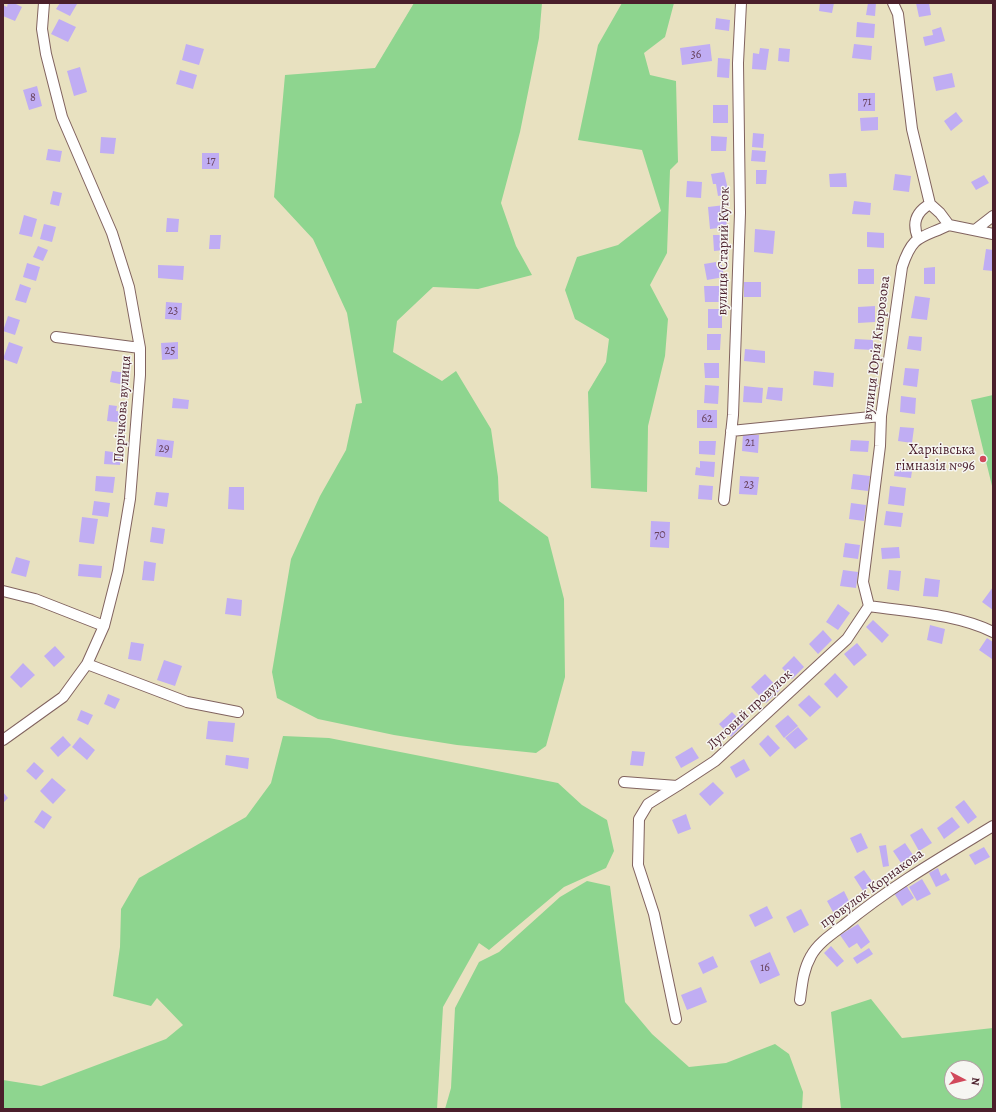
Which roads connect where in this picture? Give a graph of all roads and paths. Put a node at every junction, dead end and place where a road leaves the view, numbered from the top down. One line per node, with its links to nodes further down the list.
1 (44, 3): 11 (street, Порічкова вулиця)
2 (741, 3): 13 (street, вулиця Старий Куток)
3 (893, 3): 4 (street)
4 (930, 204): 6 (street); 9 (street)
5 (993, 216): 7 (street)
6 (949, 225): 7 (street); 9 (street)
7 (975, 230): 8 (street)
8 (993, 234)
9 (918, 238): 12 (street, вулиця Юрія Кнорозова)
10 (56, 337): 11 (street)
11 (140, 348): 17 (street, Порічкова вулиця)
12 (881, 416): 13 (street); 16 (street, вулиця Юрія Кнорозова)
13 (731, 431): 14 (street, вулиця Старий Куток)
14 (724, 500)
15 (3, 591): 17 (street)
16 (869, 606): 18 (street); 23 (street, Луговий провулок)
17 (104, 626): 19 (street, Порічкова вулиця)
18 (993, 632)
19 (87, 664): 20 (street); 21 (street, Порічкова вулиця)
20 (238, 712)
21 (3, 740)
22 (624, 782): 23 (street)
23 (677, 786): 26 (street, Луговий провулок)
24 (993, 826): 25 (street, провулок Корнакова)
25 (800, 1000)
26 (676, 1019)

